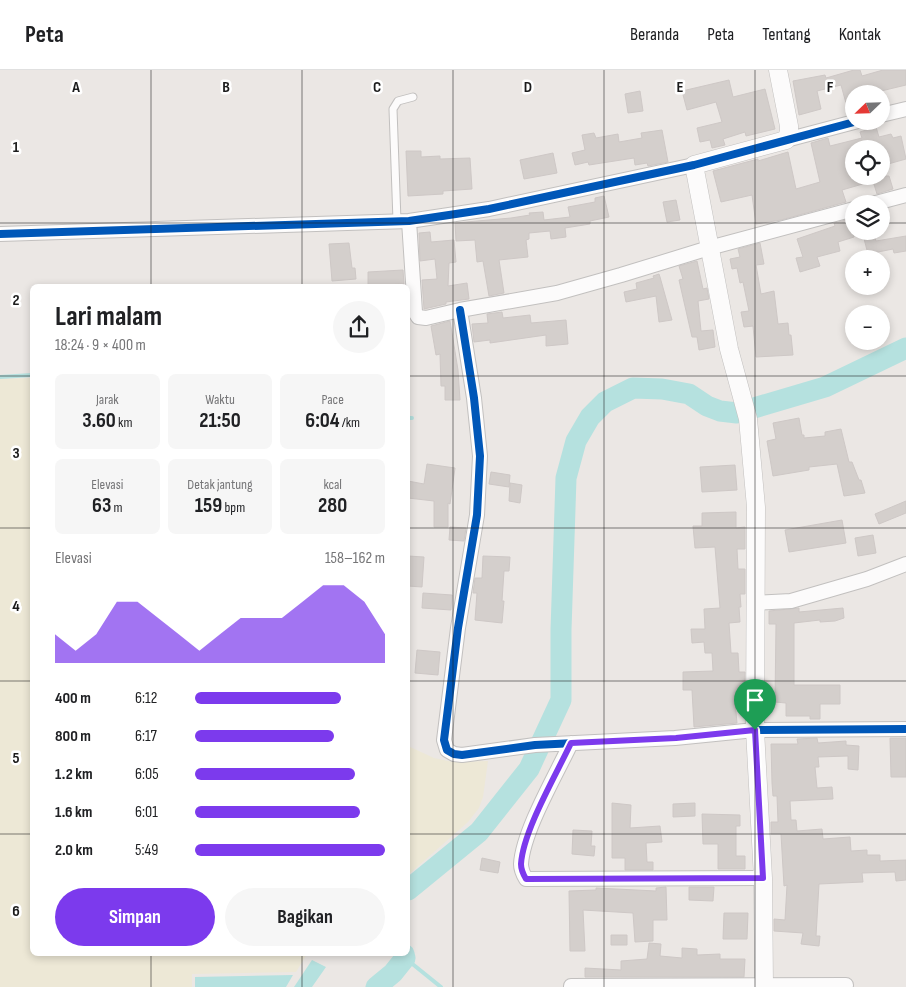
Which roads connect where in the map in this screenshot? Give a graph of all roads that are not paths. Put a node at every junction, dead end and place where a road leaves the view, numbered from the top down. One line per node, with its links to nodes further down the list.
1 (778, 70): 6 (street)
2 (413, 97): 11 (lane)
3 (906, 109): 4 (street)
4 (890, 113)
5 (845, 124): 6 (street)
6 (786, 140): 7 (street)
7 (694, 165): 11 (street); 13 (street)
8 (906, 195): 9 (street)
9 (890, 199)
10 (845, 211): 13 (street)
11 (403, 221): 12 (street); 14 (street)
12 (0, 234)
13 (709, 248): 14 (street); 16 (street)
14 (460, 310): 19 (street)
15 (906, 564): 16 (street)
16 (754, 603): 18 (street)
17 (906, 729): 18 (street)
18 (755, 730): 19 (street); 20 (street)
19 (567, 744): 20 (street)
20 (763, 878): 23 (street)
21 (846, 985): 23 (street)
22 (571, 986): 23 (street)
23 (764, 987)

